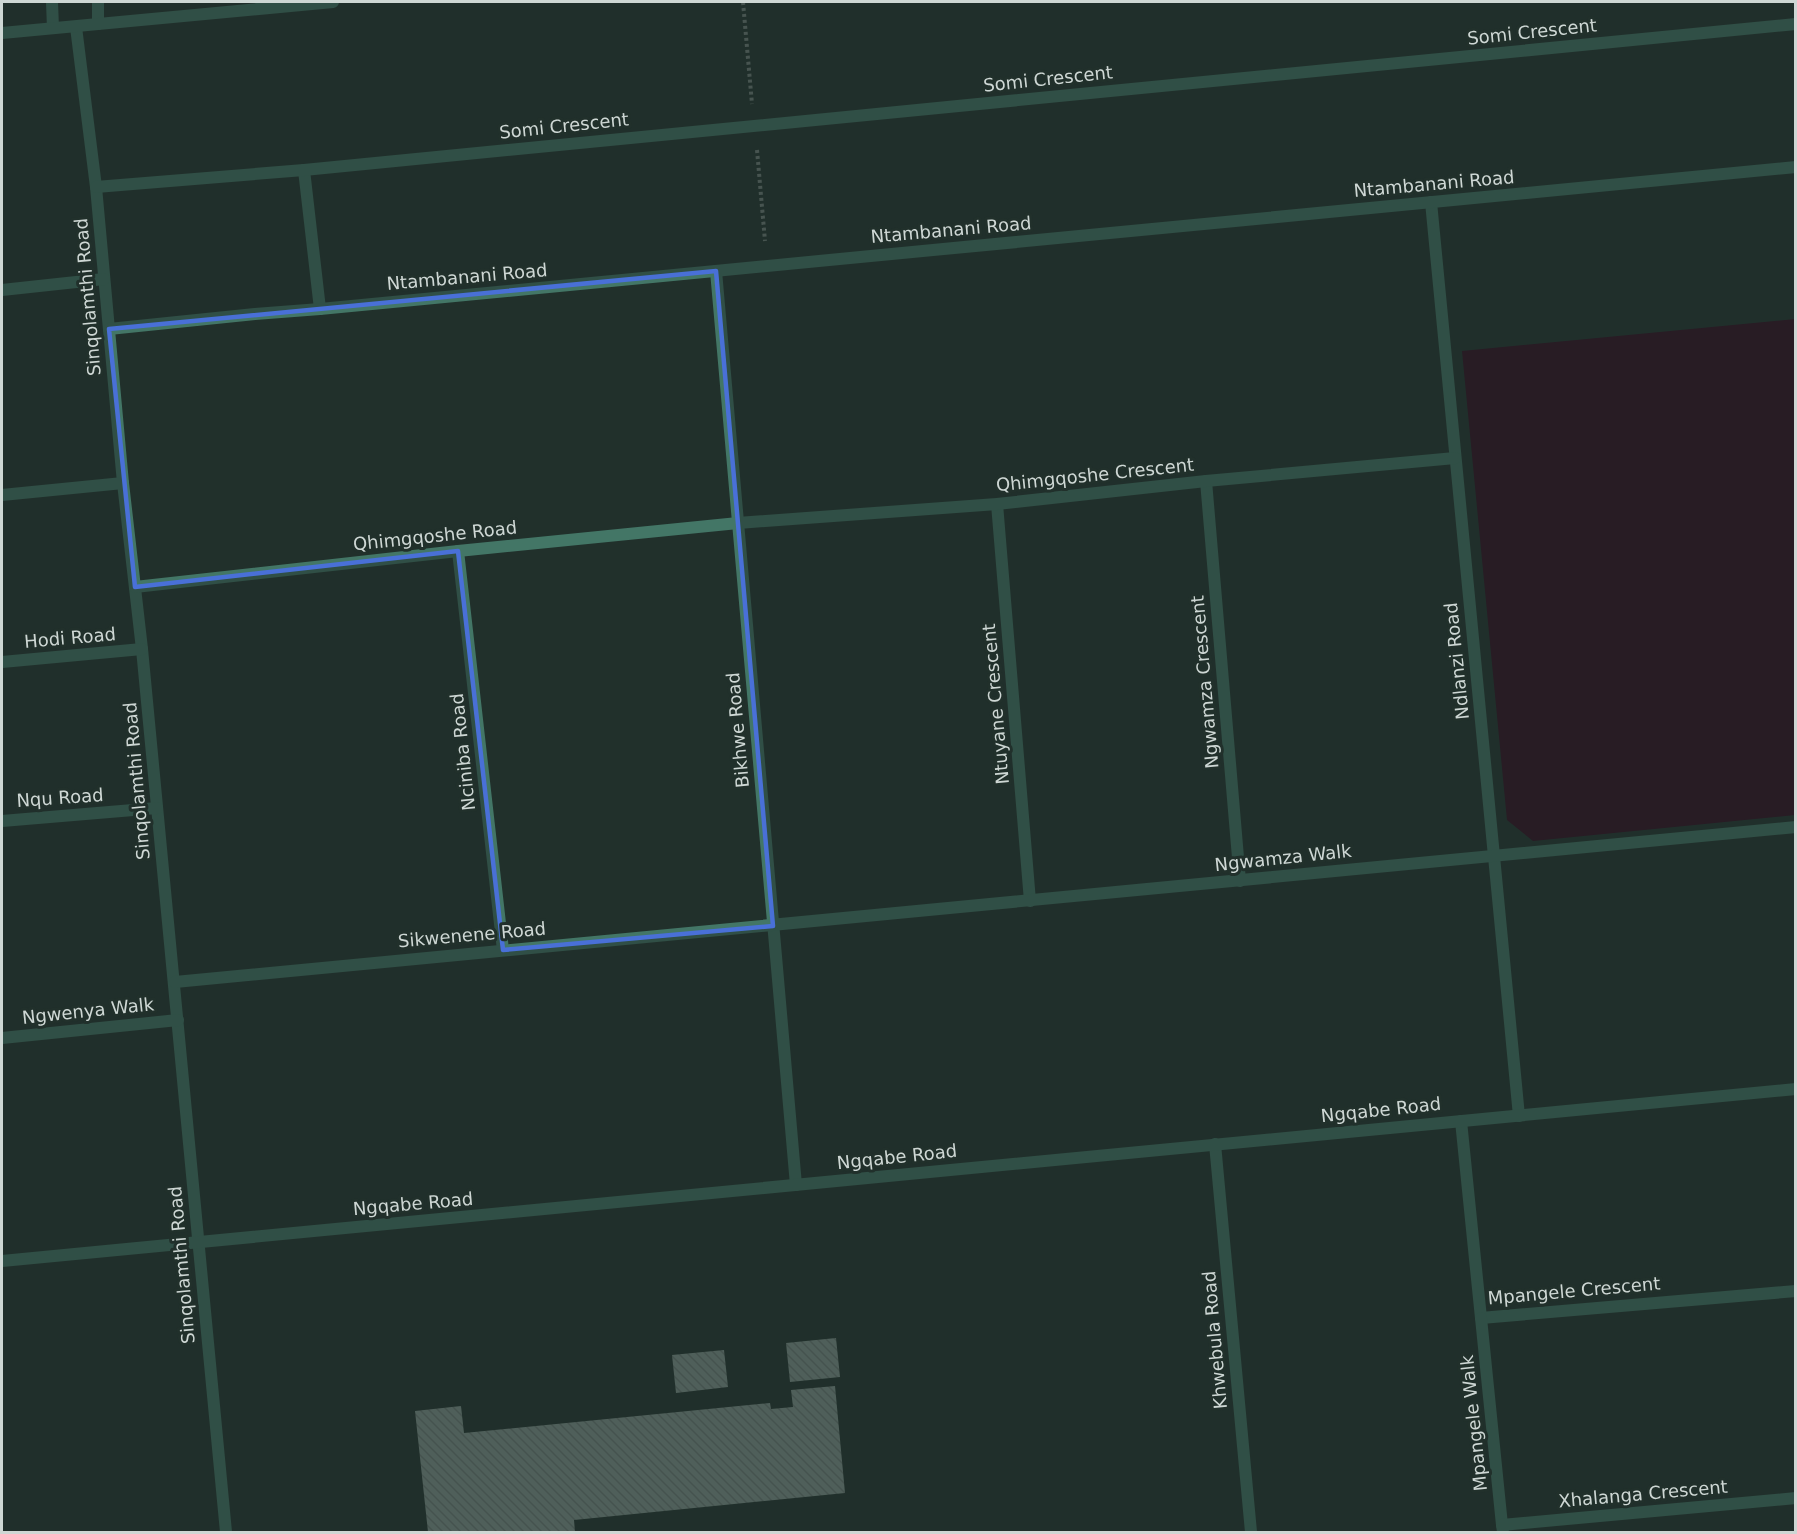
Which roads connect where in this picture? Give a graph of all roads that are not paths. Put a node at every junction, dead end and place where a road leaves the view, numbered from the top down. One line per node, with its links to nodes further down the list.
1 (52, 2): 7 (street)
2 (98, 2): 4 (street)
3 (333, 2): 4 (street)
4 (98, 24): 6 (street)
5 (1796, 24): 10 (street, Somi Crescent)
6 (76, 27): 7 (street); 11 (street, Sinqolamthi Road)
7 (53, 28): 8 (street)
8 (2, 33)
9 (1796, 167): 12 (street, Ntambanani Road)
10 (304, 170): 11 (street, Somi Crescent); 16 (street)
11 (96, 187): 14 (street, Sinqolamthi Road)
12 (1431, 202): 13 (street, Ntambanani Road); 18 (street, Ndlanzi Road)
13 (716, 271): 16 (street, Ntambanani Road); 23 (street, Bikhwe Road)
14 (104, 279): 15 (street); 17 (street, Sinqolamthi Road)
15 (2, 290)
16 (320, 309): 17 (street, Ntambanani Road)
17 (109, 329): 20 (street, Sinqolamthi Road)
18 (1455, 458): 19 (street, Qhimgqoshe Crescent); 31 (street, Ndlanzi Road)
19 (1206, 481): 22 (street, Qhimgqoshe Crescent); 32 (street, Ngwamza Crescent)
20 (123, 483): 21 (street); 25 (street, Sinqolamthi Road)
21 (2, 495)
22 (997, 504): 23 (street, Qhimgqoshe Crescent); 33 (street, Ntuyane Crescent)
23 (738, 524): 24 (street, Qhimgqoshe Road); 34 (street, Bikhwe Road)
24 (458, 551): 25 (street, Qhimgqoshe Road); 35 (street, Nciniba Road)
25 (135, 587): 26 (street, Sinqolamthi Road)
26 (142, 649): 27 (street, Hodi Road); 28 (street, Sinqolamthi Road)
27 (2, 662)
28 (157, 808): 29 (street, Nqu Road); 36 (street, Sinqolamthi Road)
29 (2, 820)
30 (1796, 826): 31 (street, Ngwamza Walk)
31 (1494, 856): 32 (street, Ngwamza Walk); 40 (street, Ndlanzi Road)
32 (1240, 881): 33 (street, Ngwamza Walk)
33 (1030, 901): 34 (street, Ngwamza Walk)
34 (773, 926): 35 (street, Sikwenene Road); 43 (street, Bikhwe Road)
35 (503, 950): 36 (street, Sikwenene Road)
36 (174, 982): 37 (street, Sinqolamthi Road)
37 (178, 1020): 38 (street, Ngwenya Walk); 44 (street, Sinqolamthi Road)
38 (2, 1038)
39 (1796, 1089): 40 (street, Ngqabe Road)
40 (1519, 1116): 41 (street, Ngqabe Road)
41 (1461, 1121): 42 (street, Ngqabe Road); 47 (street, Mpangele Crescent)
42 (1215, 1144): 43 (street, Ngqabe Road); 51 (street, Khwebula Road)
43 (796, 1185): 44 (street, Ngqabe Road)
44 (198, 1242): 45 (street, Ngqabe Road); 50 (street, Sinqolamthi Road)
45 (2, 1261)
46 (1796, 1291): 47 (street, Mpangele Crescent)
47 (1481, 1318): 49 (street, Mpangele Walk)
48 (1796, 1498): 49 (street, Xhalanga Crescent)
49 (1502, 1529)
50 (226, 1533)
51 (1251, 1533)

